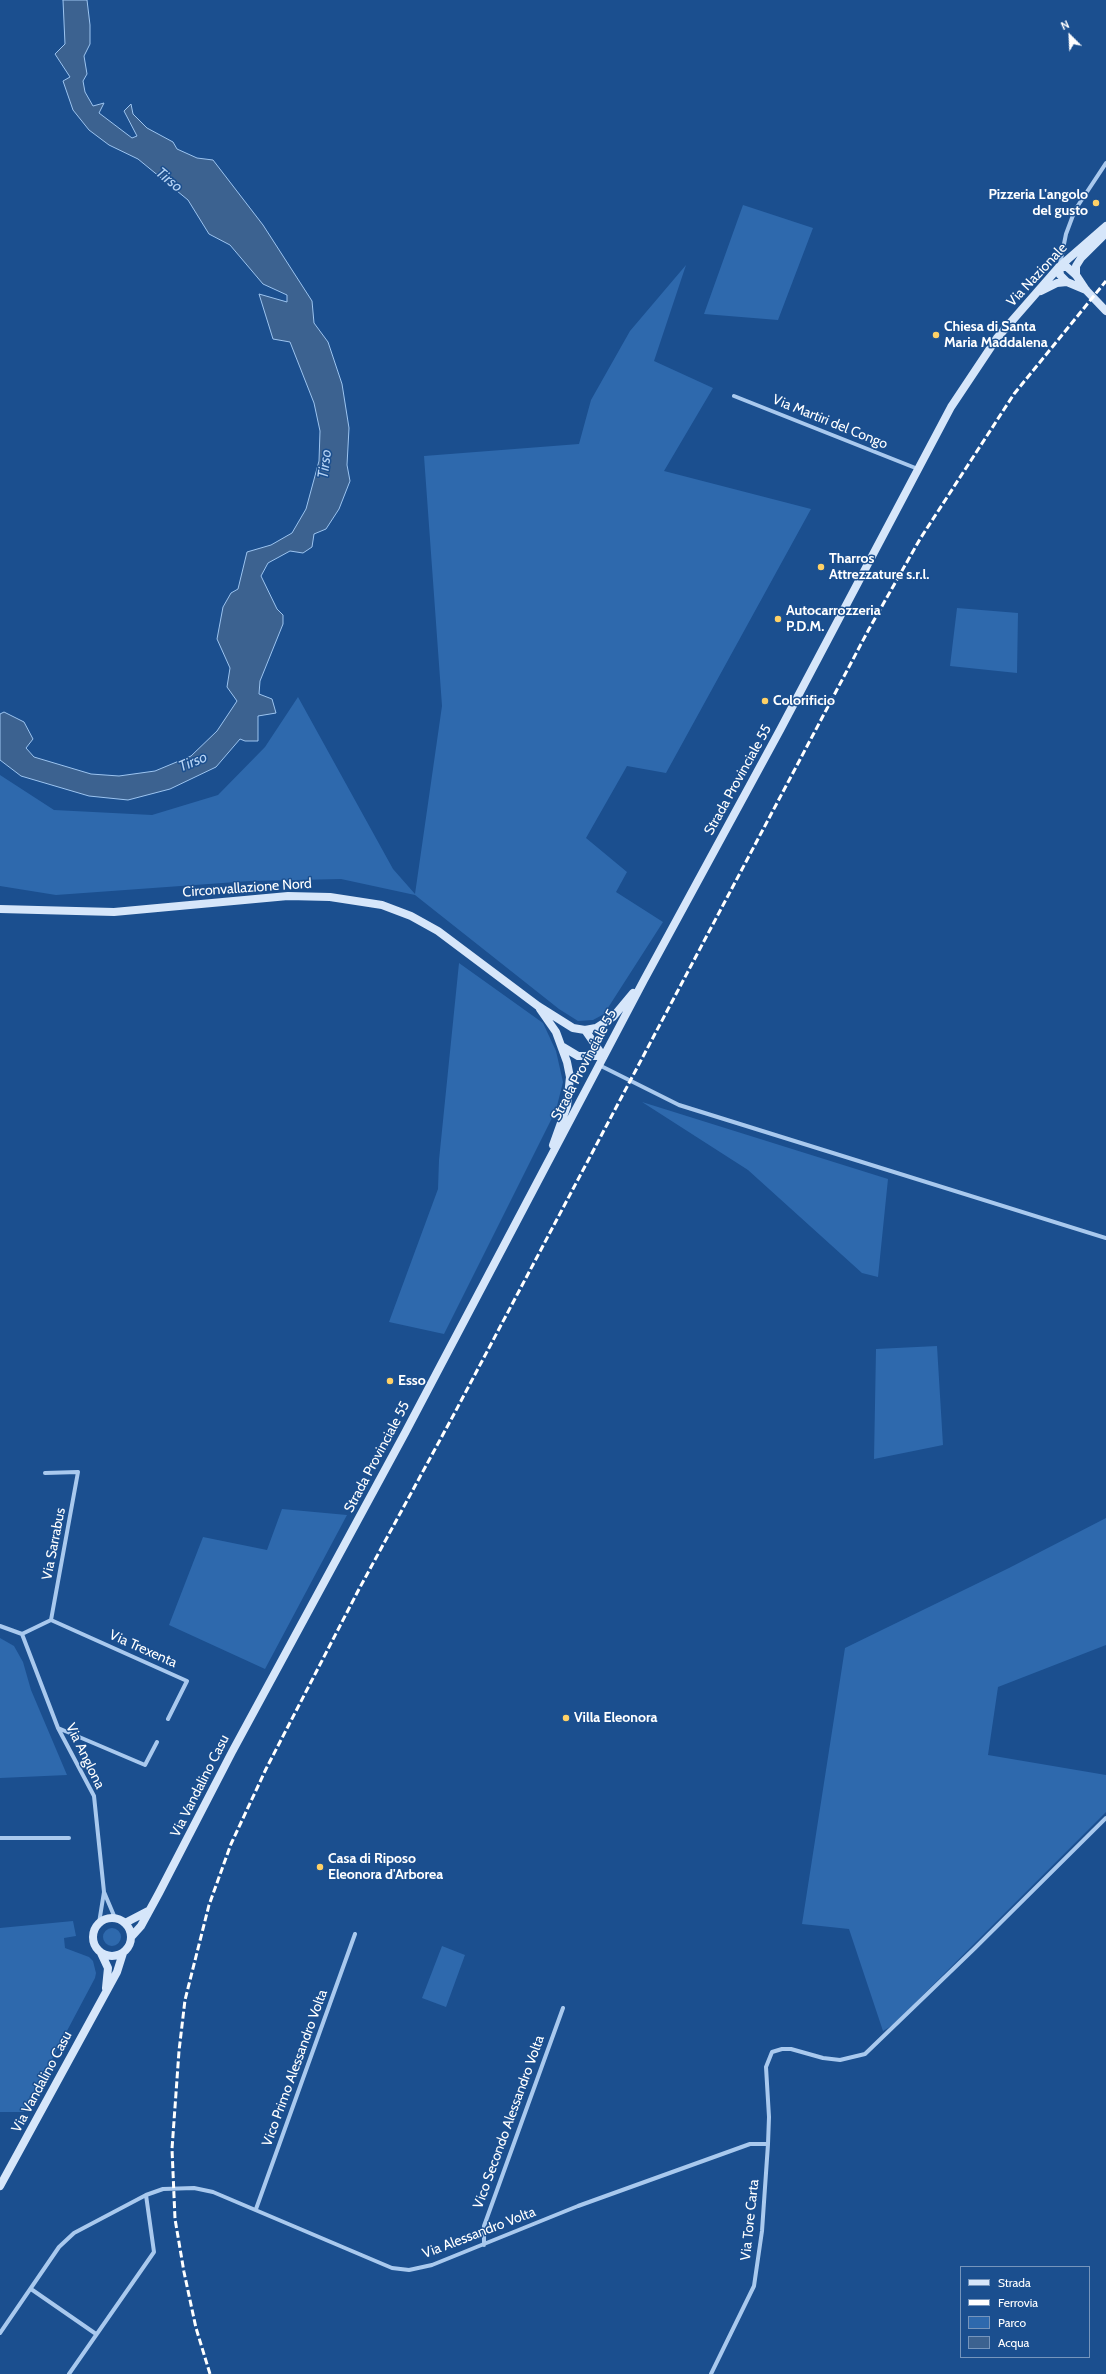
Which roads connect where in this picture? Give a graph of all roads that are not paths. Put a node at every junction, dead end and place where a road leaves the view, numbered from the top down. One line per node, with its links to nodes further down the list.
1 (1106, 163): 4 (street)
2 (1106, 226): 4 (main road, Via Nazionale)
3 (1106, 233): 5 (main road)
4 (1060, 267): 5 (main road); 6 (main road); 8 (main road, Via Nazionale)
5 (1076, 274): 7 (main road)
6 (1067, 282): 7 (main road); 8 (main road)
7 (1086, 290): 9 (main road)
8 (1035, 294): 11 (main road, Via Nazionale)
9 (1106, 311)
10 (734, 396): 11 (street, Via Martiri del Congo)
11 (918, 469): 13 (main road, Strada Provinciale 55)
12 (0, 909): 14 (main road, Circonvallazione Nord)
13 (644, 980): 15 (main road); 17 (main road, Strada Provinciale 55)
14 (538, 1006): 15 (main road, Circonvallazione Nord); 16 (main road, Circonvallazione Nord)
15 (585, 1030): 17 (main road)
16 (563, 1047): 17 (main road); 19 (main road, Circonvallazione Nord)
17 (603, 1056): 18 (main road, Strada Provinciale 55)
18 (599, 1065): 19 (main road, Strada Provinciale 55); 20 (street)
19 (546, 1167): 25 (main road, Strada Provinciale 55)
20 (1106, 1238)
21 (45, 1473): 22 (street, Via Sarrabus)
22 (50, 1620): 24 (street); 26 (street, Via Trexenta)
23 (0, 1626): 24 (street)
24 (22, 1634): 27 (street, Via Anglona)
25 (273, 1673): 33 (main road, Via Vandalino Casu)
26 (168, 1719)
27 (58, 1728): 28 (street); 32 (street, Via Anglona)
28 (157, 1742)
29 (1106, 1818): 43 (street, Via Tore Carta)
30 (0, 1838): 31 (street)
31 (68, 1838)
32 (104, 1892): 34 (street, Via Anglona); 35 (street, Via Anglona)
33 (149, 1910): 36 (main road); 38 (main road, Via Vandalino Casu)
34 (115, 1918): 35 (main road); 36 (main road)
35 (99, 1923): 39 (main road)
36 (125, 1923): 38 (main road)
37 (355, 1934): 46 (street, Vico Primo Alessandro Volta)
38 (132, 1936): 40 (main road)
39 (101, 1953): 40 (main road); 41 (main road, Via Vandalino Casu)
40 (123, 1953): 41 (main road, Via Vandalino Casu)
41 (106, 1989): 44 (main road, Via Vandalino Casu)
42 (563, 2008): 47 (street, Vico Secondo Alessandro Volta)
43 (768, 2144): 47 (street, Via Alessandro Volta); 52 (street, Via Tore Carta)
44 (0, 2186)
45 (146, 2195): 46 (street, Via Alessandro Volta); 48 (street, Via Alessandro Volta); 50 (street)
46 (256, 2209): 47 (street, Via Alessandro Volta)
47 (484, 2245)
48 (31, 2289): 49 (street, Via Alessandro Volta); 50 (street)
49 (0, 2333)
50 (96, 2334): 51 (street)
51 (69, 2374)
52 (712, 2374)

